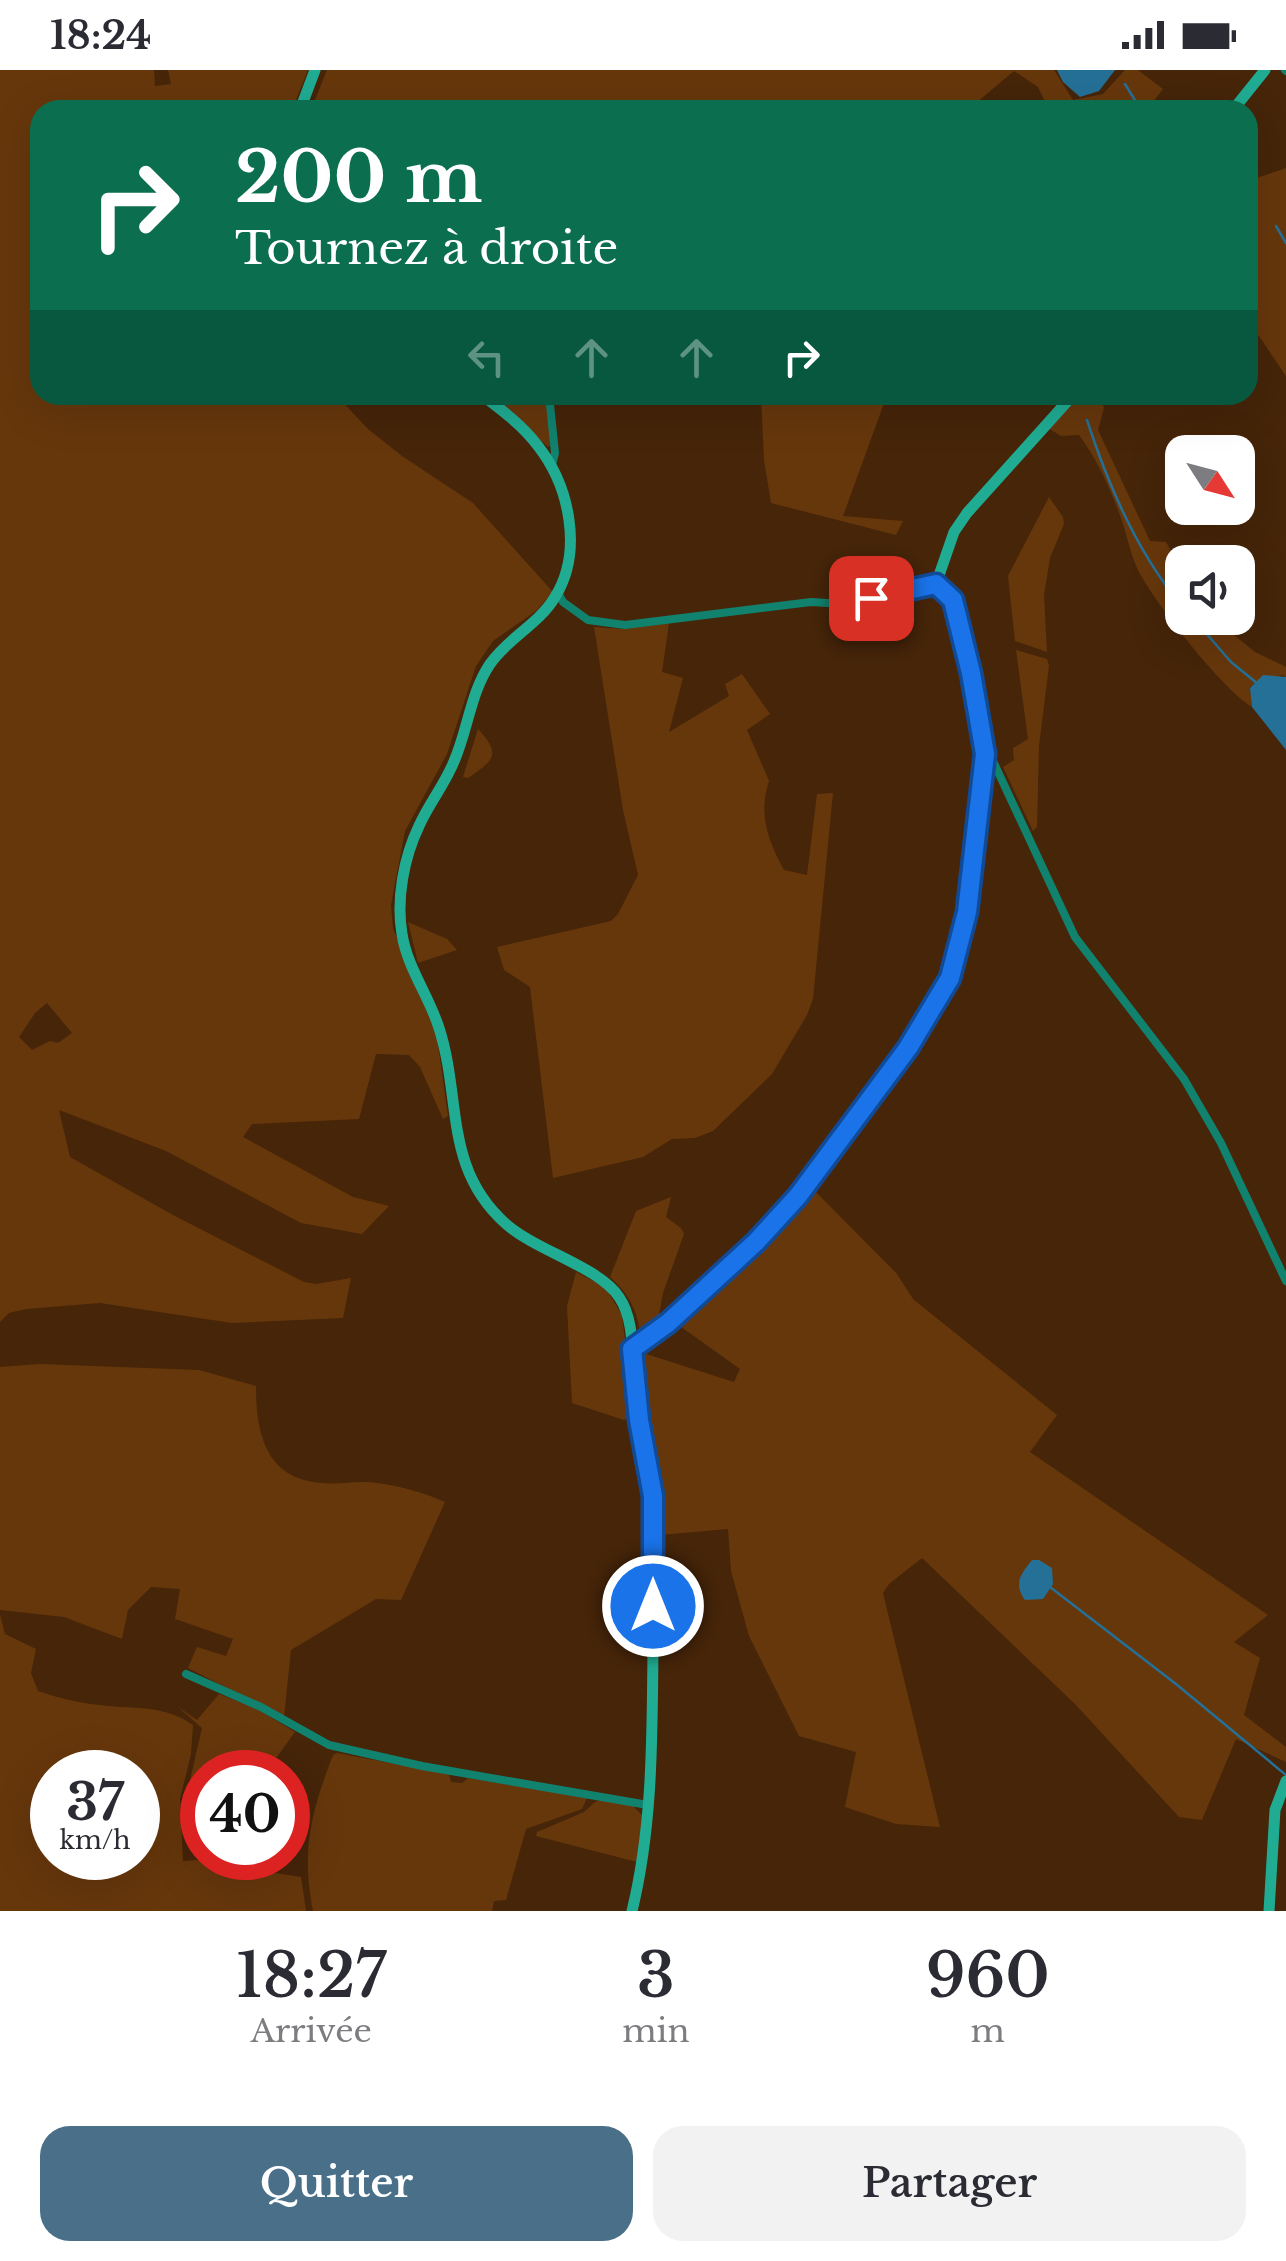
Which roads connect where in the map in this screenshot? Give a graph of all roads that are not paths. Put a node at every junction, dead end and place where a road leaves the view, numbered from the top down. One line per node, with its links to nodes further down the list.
1 (316, 70): 3 (street)
2 (1264, 70): 4 (street)
3 (304, 100)
4 (1241, 100)
5 (494, 405): 8 (street)
6 (550, 405): 8 (street)
7 (1064, 405): 9 (street)
8 (551, 468): 10 (street)
9 (936, 584): 10 (street); 11 (street)
10 (558, 593): 13 (street)
11 (985, 754): 12 (street); 13 (street)
12 (1286, 1281)
13 (632, 1349): 16 (street)
14 (186, 1674): 16 (street)
15 (1286, 1781): 18 (street)
16 (648, 1805): 17 (street)
17 (632, 1911)
18 (1269, 1911)

